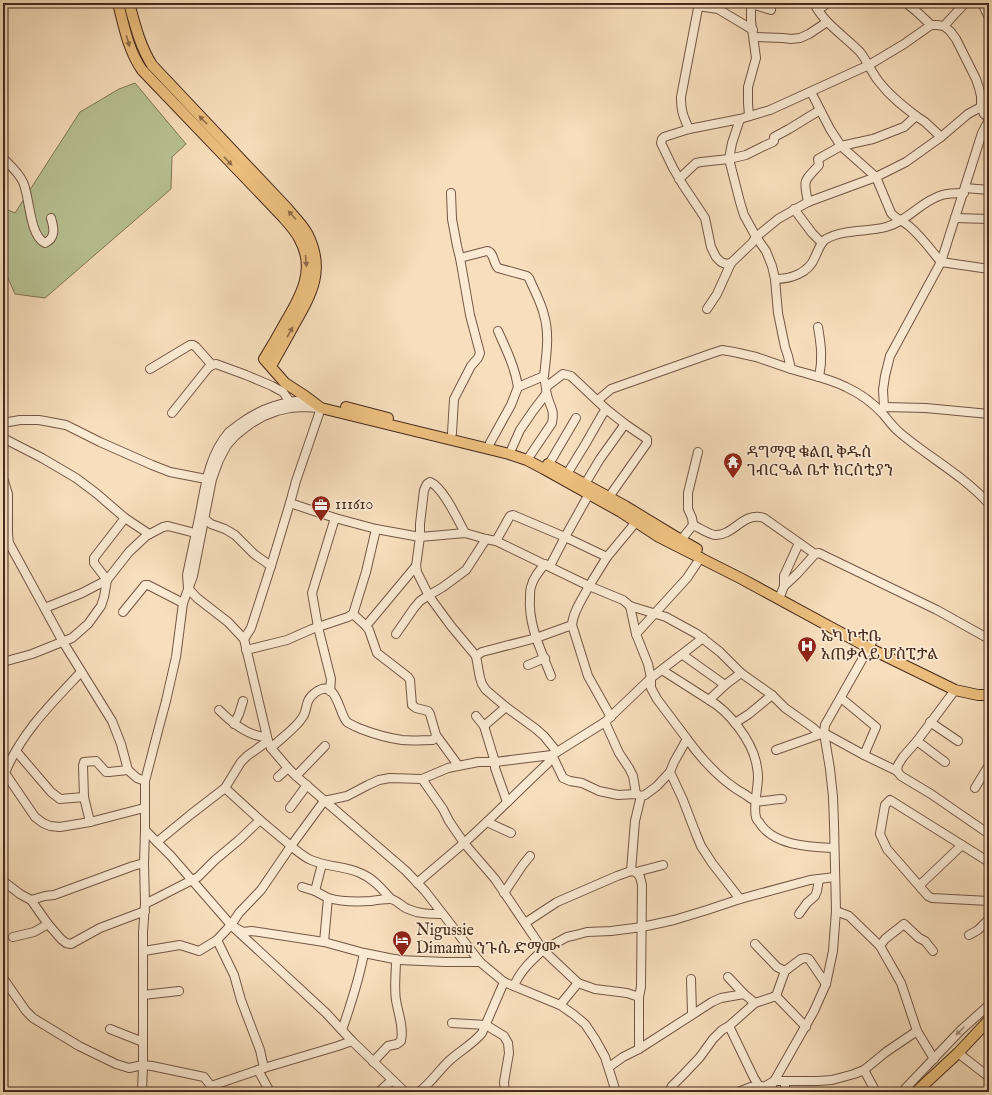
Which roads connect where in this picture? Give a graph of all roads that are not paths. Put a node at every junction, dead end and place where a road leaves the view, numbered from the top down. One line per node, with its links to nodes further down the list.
1 (118, 3): 50 (main road, one-way to 50)
2 (130, 3): 50 (main road, one-way to 2)
3 (828, 3): 9 (street)
4 (906, 3): 13 (street)
5 (965, 3): 14 (street)
6 (982, 3): 11 (street)
7 (699, 4): 15 (street); 24 (street)
8 (751, 4): 10 (street); 15 (street)
9 (816, 6): 12 (street)
10 (771, 10)
11 (989, 18)
12 (827, 22): 15 (street); 16 (street)
13 (931, 26): 14 (street); 16 (street)
14 (944, 26): 18 (street)
15 (753, 33): 20 (street)
16 (869, 65): 17 (street); 21 (street)
17 (811, 92): 19 (street); 20 (street)
18 (981, 107): 23 (street); 25 (street)
19 (820, 110): 26 (street); 28 (street)
20 (750, 116): 22 (street)
21 (916, 116): 25 (street); 26 (street)
22 (740, 119): 24 (street); 28 (street)
23 (989, 119): 32 (street)
24 (689, 129): 30 (street)
25 (941, 137): 29 (street)
26 (841, 146): 29 (street); 34 (street)
27 (3, 158): 36 (street)
28 (729, 159): 30 (street); 40 (street)
29 (876, 176): 34 (street); 39 (street)
30 (678, 179): 44 (street)
31 (989, 190): 32 (street)
32 (965, 191): 37 (street); 39 (street)
33 (451, 193): 42 (street)
34 (808, 202): 35 (street)
35 (794, 209): 40 (street); 41 (street)
36 (51, 218)
37 (955, 218): 38 (street); 43 (street)
38 (989, 219)
39 (900, 221): 41 (street); 43 (street)
40 (756, 237): 44 (street); 46 (street)
41 (822, 243): 46 (street)
42 (460, 258): 54 (street); 69 (street)
43 (941, 262): 45 (street); 63 (street)
44 (731, 263): 47 (street)
45 (989, 269)
46 (775, 279): 53 (street)
47 (707, 309)
48 (818, 327): 55 (street)
49 (498, 331): 56 (street)
50 (268, 363): 58 (main road)
51 (212, 365): 52 (street); 60 (street); 64 (street)
52 (150, 369)
53 (791, 369): 55 (street); 59 (street)
54 (544, 376): 56 (street); 57 (street)
55 (819, 377): 63 (street)
56 (518, 387): 71 (street)
57 (546, 390): 59 (street); 72 (street); 74 (street)
58 (310, 399): 60 (street); 61 (main road); 69 (main road)
59 (598, 400): 62 (street)
60 (290, 402): 79 (street)
61 (321, 408): 74 (main road); 79 (street); 83 (street)
62 (606, 409): 68 (street); 76 (street)
63 (882, 409): 65 (street); 84 (street)
64 (172, 413)
65 (989, 414)
66 (576, 418): 75 (street)
67 (3, 423): 79 (street)
68 (625, 424): 78 (street); 82 (street)
69 (452, 433): 71 (main road)
70 (3, 438): 85 (street)
71 (490, 443): 72 (main road)
72 (512, 448): 74 (main road)
73 (698, 452): 89 (street)
74 (528, 457): 75 (main road); 80 (main road)
75 (549, 464): 76 (main road)
76 (567, 474): 78 (main road)
77 (3, 478): 81 (street)
78 (585, 484): 82 (main road)
79 (207, 485): 87 (street); 91 (street)
80 (589, 494): 88 (main road); 95 (street)
81 (5, 495): 113 (street)
82 (609, 497): 97 (main road)
83 (290, 503): 86 (street); 104 (street)
84 (989, 504)
85 (125, 518): 93 (street); 106 (street)
86 (335, 518): 90 (street); 119 (street)
87 (205, 519): 104 (street); 108 (street)
88 (636, 522): 101 (street); 102 (main road)
89 (693, 525): 97 (street); 99 (street)
90 (376, 529): 94 (street); 116 (street)
91 (195, 533): 93 (street); 108 (street)
92 (465, 533): 94 (street); 94 (street); 96 (street)
93 (149, 534): 106 (street)
94 (420, 537): 105 (street)
95 (564, 537): 98 (street); 101 (street); 103 (street)
96 (486, 539): 98 (street); 110 (street)
97 (681, 540): 109 (main road)
98 (496, 542): 103 (street)
99 (800, 542): 100 (street); 109 (street)
100 (815, 554): 109 (street); 125 (street)
101 (607, 557): 107 (street)
102 (700, 557): 109 (main road); 115 (street)
103 (548, 565): 107 (street); 122 (street)
104 (271, 566): 124 (street)
105 (416, 566): 110 (street); 118 (street)
106 (107, 580): 113 (street); 126 (street)
107 (589, 586): 112 (street); 117 (street)
108 (188, 588): 111 (street); 124 (street)
109 (781, 593): 127 (main road)
110 (428, 596): 120 (street); 130 (street)
111 (183, 603): 114 (street); 179 (street)
112 (630, 606): 115 (street); 121 (street)
113 (45, 608): 126 (street)
114 (123, 612)
115 (654, 613): 121 (street); 123 (street)
116 (353, 614): 118 (street); 119 (street)
117 (572, 625): 122 (street); 151 (street)
118 (366, 626): 157 (street)
119 (318, 628): 128 (street); 141 (street)
120 (396, 634)
121 (636, 634): 138 (street)
122 (536, 638): 130 (street); 131 (street)
123 (703, 638): 129 (street); 136 (street)
124 (244, 639): 128 (street)
125 (989, 639)
126 (63, 642): 132 (street); 135 (street)
127 (871, 645): 140 (main road); 142 (main road); 145 (street)
128 (246, 650): 161 (street)
129 (683, 655): 134 (street); 139 (street)
130 (476, 656): 148 (street)
131 (544, 658): 133 (street); 137 (street)
132 (3, 662)
133 (528, 665)
134 (662, 670): 138 (street); 146 (street)
135 (81, 672): 164 (street); 172 (street)
136 (741, 673): 139 (street); 143 (street)
137 (552, 676)
138 (651, 678): 151 (street); 158 (street)
139 (725, 685): 146 (street)
140 (989, 689)
141 (330, 690): 157 (street); 161 (street)
142 (955, 690): 144 (main road); 152 (street)
143 (772, 695): 153 (street); 156 (street)
144 (989, 695)
145 (841, 698): 156 (street); 166 (street)
146 (709, 700): 153 (street)
147 (242, 702): 154 (street)
148 (506, 707): 155 (street); 165 (street)
149 (219, 710): 154 (street)
150 (476, 716): 155 (street)
151 (608, 720): 165 (street); 183 (street)
152 (930, 722): 159 (street); 160 (street)
153 (735, 723): 187 (street)
154 (234, 724): 161 (street)
155 (484, 726): 167 (street)
156 (822, 734): 163 (street); 166 (street); 201 (street)
157 (436, 735): 169 (street)
158 (687, 739): 174 (street); 187 (street)
159 (917, 741): 168 (street); 173 (street)
160 (958, 741)
161 (269, 742): 171 (street); 181 (street)
162 (326, 746): 176 (street)
163 (776, 750)
164 (16, 751): 175 (street); 184 (street)
165 (554, 754): 167 (street); 183 (street); 188 (street)
166 (864, 755): 173 (street)
167 (496, 762): 169 (street); 188 (street)
168 (946, 762)
169 (458, 765): 178 (street)
170 (989, 765): 182 (street)
171 (288, 768): 176 (street); 177 (street)
172 (128, 770): 179 (street); 184 (street)
173 (897, 771): 196 (street)
174 (670, 772): 183 (street); 218 (street)
175 (4, 775): 192 (street)
176 (296, 776): 180 (street)
177 (278, 777)
178 (422, 779): 186 (street); 198 (street)
179 (145, 781): 189 (street)
180 (307, 785): 186 (street); 190 (street)
181 (225, 788): 191 (street); 197 (street)
182 (975, 788)
183 (638, 795): 207 (street)
184 (84, 797): 192 (street)
185 (782, 799): 187 (street)
186 (324, 801): 200 (street); 212 (street)
187 (756, 801): 201 (street)
188 (507, 802): 193 (street)
189 (144, 808): 192 (street); 194 (street)
190 (290, 808)
191 (260, 820): 200 (street); 210 (street)
192 (90, 822)
193 (487, 822): 195 (street); 198 (street)
194 (145, 830): 197 (street); 204 (street)
195 (511, 832)
196 (989, 834)
197 (157, 842): 210 (street)
198 (464, 843): 212 (street); 216 (street)
199 (962, 845): 203 (street); 214 (street); 214 (street)
200 (291, 846): 205 (street); 229 (street)
201 (834, 848): 208 (street)
202 (530, 856): 216 (street)
203 (989, 862)
204 (144, 863): 220 (street); 222 (street)
205 (322, 864): 215 (street); 219 (street)
206 (663, 865): 207 (street)
207 (634, 872): 227 (street); 230 (street)
208 (835, 877): 209 (street); 223 (street)
209 (819, 879): 218 (street); 225 (street)
210 (192, 880): 222 (street); 229 (street)
211 (3, 881): 220 (street)
212 (417, 883): 224 (street)
213 (302, 887): 215 (street)
214 (921, 888): 221 (street)
215 (315, 891): 217 (street)
216 (504, 893): 227 (street)
217 (328, 898): 219 (street); 234 (street)
218 (740, 898): 230 (street)
219 (391, 899): 224 (street)
220 (31, 900): 228 (street)
221 (989, 901)
222 (145, 907): 228 (street); 237 (street)
223 (836, 911): 236 (street); 249 (street)
224 (442, 914): 242 (street)
225 (799, 914)
226 (989, 919): 231 (street)
227 (525, 922): 238 (street)
228 (48, 924): 232 (street)
229 (231, 925): 233 (street); 234 (street); 266 (street)
230 (642, 927): 238 (street); 255 (street)
231 (969, 935)
232 (13, 937)
233 (217, 940): 237 (street); 276 (street)
234 (324, 942): 240 (street)
235 (755, 944): 243 (street)
236 (880, 946): 239 (street); 267 (street)
237 (144, 950): 253 (street)
238 (543, 950): 248 (street); 250 (street)
239 (933, 950)
240 (364, 952): 241 (street); 266 (street)
241 (396, 959): 242 (street); 273 (street)
242 (480, 962): 247 (street)
243 (785, 971): 249 (street); 254 (street)
244 (728, 977): 252 (street)
245 (3, 978): 274 (street)
246 (691, 979): 259 (street)
247 (504, 982): 250 (street); 262 (street)
248 (578, 983): 255 (street); 257 (street)
249 (826, 984): 264 (street)
250 (514, 986): 257 (street)
251 (180, 991): 253 (street)
252 (744, 994): 256 (street); 259 (street)
253 (143, 995): 269 (street)
254 (776, 996): 256 (street); 264 (street)
255 (639, 997): 270 (street)
256 (755, 1003): 263 (street)
257 (560, 1005): 275 (street)
258 (989, 1005): 272 (street, one-way to 272)
259 (692, 1014): 270 (street)
260 (989, 1020): 271 (main road)
261 (452, 1023): 262 (street)
262 (486, 1025): 288 (street); 289 (street)
263 (729, 1026): 282 (street); 291 (street)
264 (806, 1027): 280 (street)
265 (110, 1029): 269 (street)
266 (342, 1030): 268 (street)
267 (917, 1031): 272 (street); 277 (street)
268 (352, 1041): 273 (street); 276 (street)
269 (143, 1042): 274 (street)
270 (638, 1049): 275 (street)
271 (958, 1053): 278 (street); 297 (main road)
272 (934, 1059): 296 (street)
273 (373, 1062): 279 (street)
274 (143, 1065): 283 (street); 284 (street)
275 (609, 1067): 290 (street)
276 (261, 1069): 283 (street); 285 (street)
277 (864, 1070): 281 (street); 295 (street)
278 (989, 1077)
279 (392, 1080): 286 (street); 287 (street)
280 (774, 1081): 281 (street); 282 (street); 293 (street)
281 (785, 1081): 294 (street)
282 (759, 1086): 292 (street)
283 (211, 1089)
284 (142, 1092)
285 (270, 1092)
286 (379, 1092)
287 (405, 1092)
288 (419, 1092)
289 (504, 1092)
290 (616, 1092)
291 (669, 1092)
292 (738, 1092)
293 (768, 1092)
294 (785, 1092)
295 (876, 1092)
296 (902, 1092)
297 (916, 1092)

